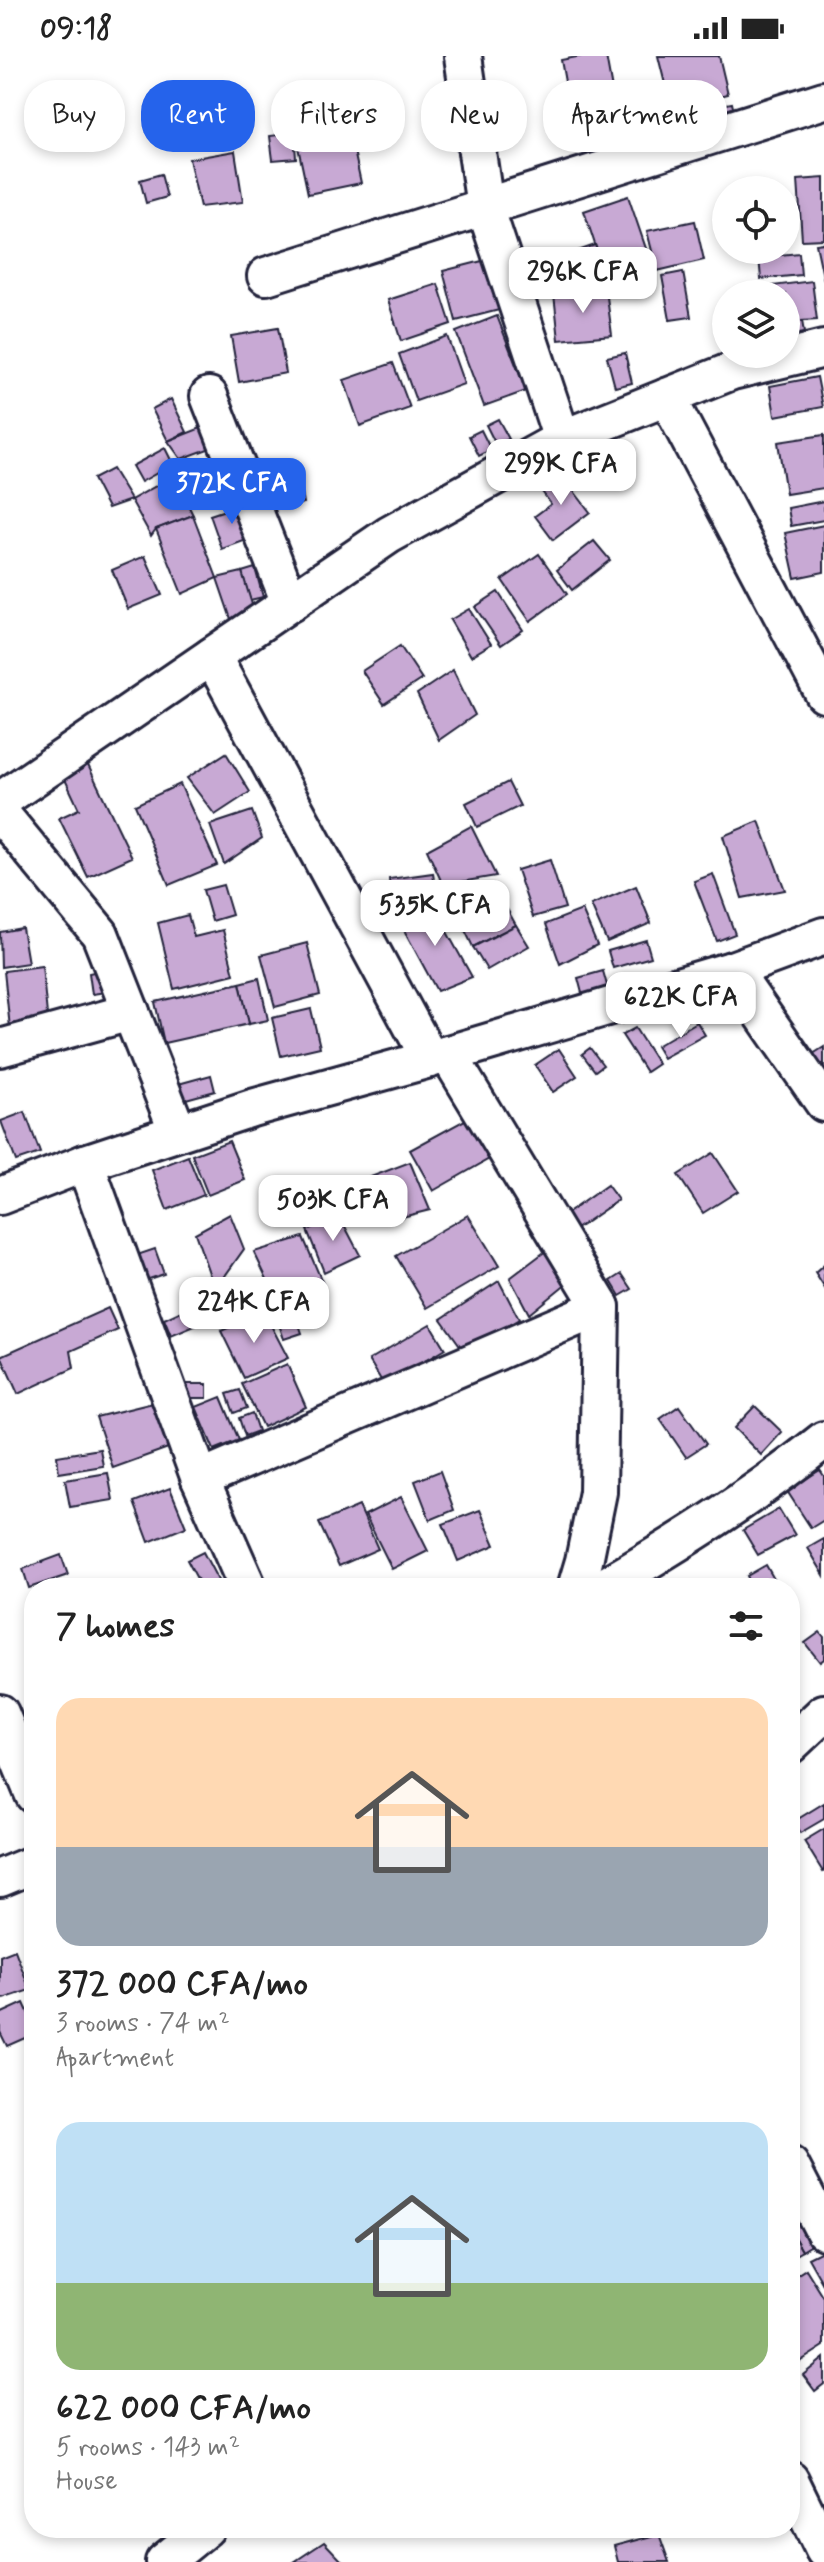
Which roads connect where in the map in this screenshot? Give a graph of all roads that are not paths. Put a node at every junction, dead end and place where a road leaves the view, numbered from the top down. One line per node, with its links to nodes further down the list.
1 (463, 56): 3 (street)
2 (824, 100): 3 (street)
3 (485, 207): 4 (street); 8 (street)
4 (266, 276)
5 (824, 349): 7 (street)
6 (209, 396): 9 (street)
7 (667, 397): 8 (street); 11 (street)
8 (562, 439): 9 (street)
9 (290, 603): 10 (street)
10 (212, 656): 12 (street); 18 (street)
11 (824, 694)
12 (0, 801)
13 (0, 813): 16 (street)
14 (824, 936): 15 (street)
15 (732, 970): 18 (street); 19 (street)
16 (131, 1012): 17 (street); 20 (street)
17 (0, 1048)
18 (439, 1056): 20 (street); 23 (street)
19 (824, 1103)
20 (178, 1132): 21 (street)
21 (85, 1163): 22 (street); 25 (street)
22 (0, 1196)
23 (601, 1307): 25 (street); 27 (street)
24 (824, 1440): 28 (street)
25 (200, 1479): 26 (street)
26 (244, 1578)
27 (579, 1578)
28 (619, 1578)
29 (0, 1713): 32 (street)
30 (824, 1713): 31 (street)
31 (800, 1736)
32 (24, 1771)
33 (24, 1868): 34 (street)
34 (0, 1878)
35 (800, 2184): 36 (street)
36 (824, 2231)
37 (800, 2501): 39 (street)
38 (194, 2538): 40 (street)
39 (824, 2550)
40 (164, 2562)

